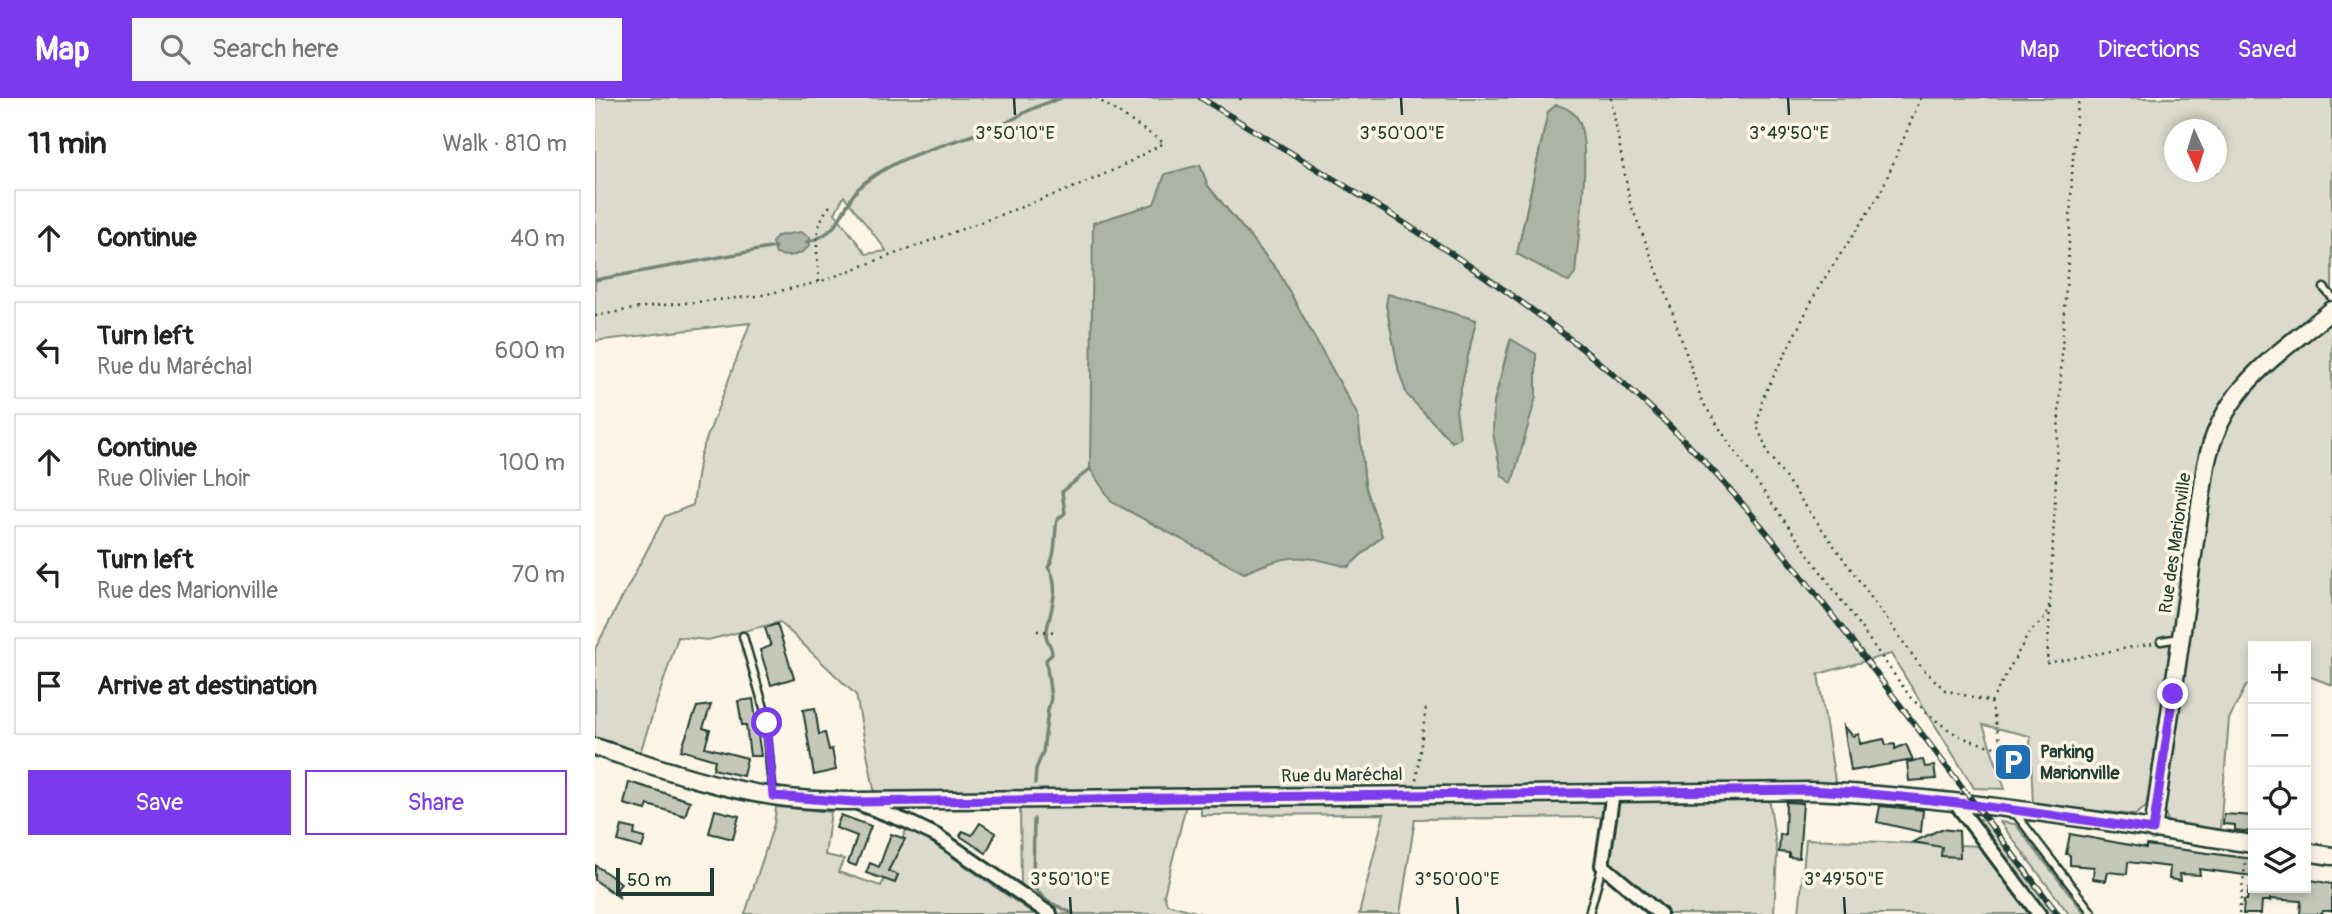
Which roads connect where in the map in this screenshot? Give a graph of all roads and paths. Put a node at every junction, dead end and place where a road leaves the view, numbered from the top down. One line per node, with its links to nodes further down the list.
1 (1096, 98): 6 (path)
2 (1611, 98): 17 (path)
3 (1921, 98): 17 (path)
4 (2079, 98): 11 (path)
5 (830, 206): 6 (path)
6 (819, 282): 10 (path)
7 (2324, 288): 8 (lane)
8 (2332, 297)
9 (2332, 310): 15 (street, Rue des Marionville)
10 (595, 316)
11 (2050, 604): 16 (path); 17 (path)
12 (1037, 631): 13 (path)
13 (1056, 632)
14 (743, 636): 22 (lane)
15 (2181, 638): 16 (lane); 26 (street, Rue des Marionville)
16 (2161, 641)
17 (1991, 702)
18 (1426, 708): 21 (path)
19 (595, 747): 22 (street, Rue du Maréchal)
20 (1613, 792): 21 (street, Rue du Maréchal); 24 (street, Rue du Maréchal); 31 (street)
21 (1414, 794): 23 (street, Rue du Maréchal)
22 (773, 796): 23 (street, Rue du Maréchal)
23 (854, 802): 32 (street)
24 (1955, 802): 25 (street, Rue du Maréchal); 35 (street)
25 (2012, 810): 26 (street, Rue du Maréchal); 36 (lane)
26 (2153, 830): 27 (street, Rue du Maréchal)
27 (2248, 844)
28 (2311, 853): 29 (street)
29 (2332, 856)
30 (2248, 862): 37 (path)
31 (1602, 865): 33 (lane); 34 (street)
32 (1049, 914)
33 (1589, 914)
34 (1660, 914)
35 (2039, 914)
36 (2093, 914)
37 (2239, 914)

